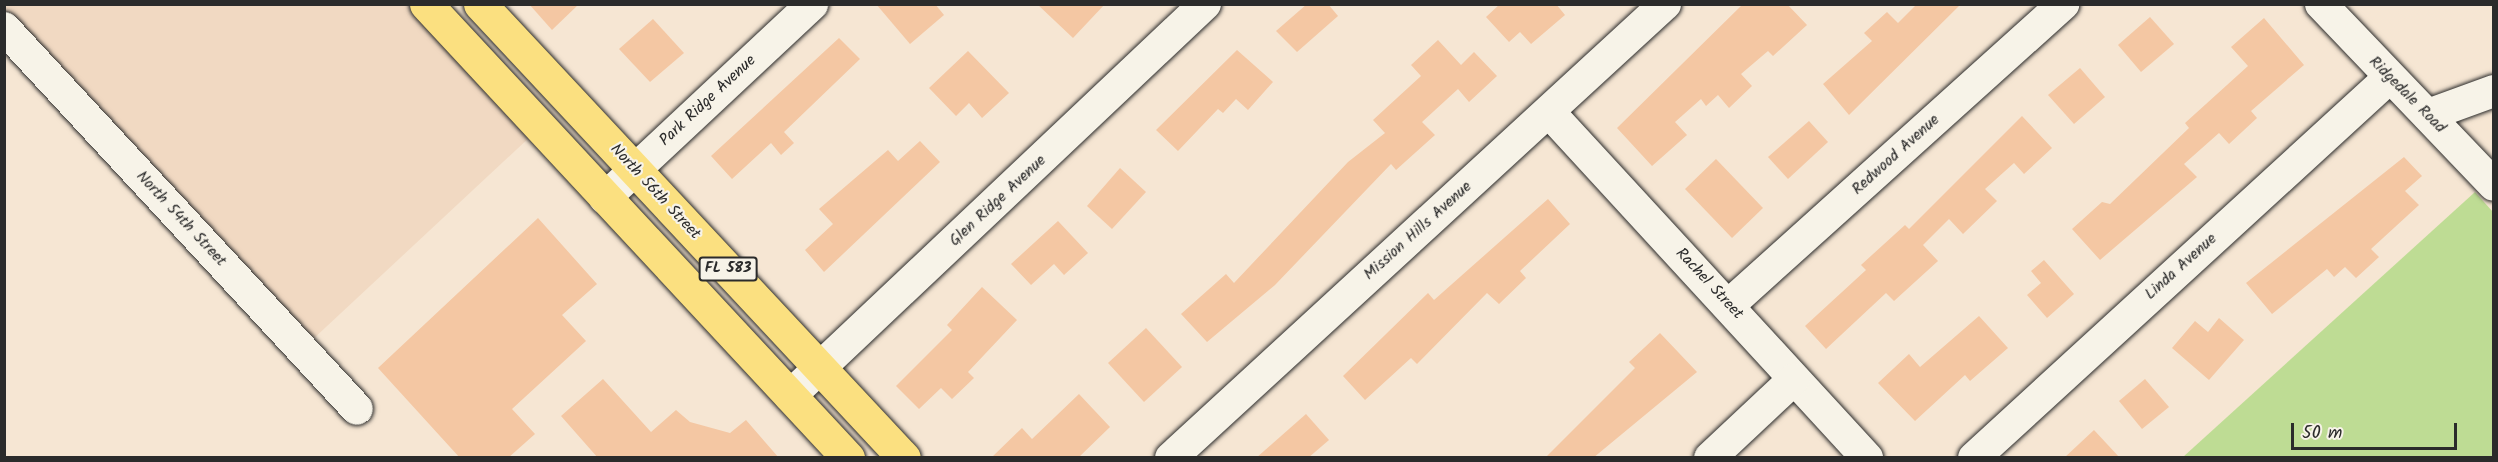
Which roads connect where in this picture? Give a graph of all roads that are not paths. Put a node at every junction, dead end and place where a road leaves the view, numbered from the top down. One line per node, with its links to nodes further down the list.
1 (480, 4): 13 (main road, North 56th Street / FL 583)
2 (812, 4): 13 (street, Park Ridge Avenue)
3 (1205, 4): 17 (street, Glen Ridge Avenue)
4 (1665, 4): 11 (street, Mission Hills Avenue)
5 (2063, 4): 16 (street, Redwood Avenue)
6 (2321, 4): 9 (street, Ridgedale Road)
7 (433, 7): 15 (main road, FL 583)
8 (4, 28): 20 (street, North 54th Street)
9 (2389, 78): 12 (street, Ridgedale Road); 26 (street, Linda Avenue)
10 (2493, 92): 12 (street)
11 (1549, 112): 16 (street, Rachel Street); 23 (street, Mission Hills Avenue)
12 (2428, 115): 14 (street, Ridgedale Road)
13 (634, 169): 15 (street, Park Ridge Avenue); 17 (main road, North 56th Street / FL 583)
14 (2493, 185)
15 (605, 198): 19 (main road, FL 583)
16 (1729, 305): 18 (street, Rachel Street)
17 (820, 369): 19 (street, Glen Ridge Avenue); 22 (main road, North 56th Street / FL 583)
18 (1794, 379): 24 (street); 25 (street, Rachel Street)
19 (790, 396): 21 (main road, FL 583)
20 (357, 409)
21 (848, 458)
22 (904, 458)
23 (1171, 458)
24 (1710, 458)
25 (1867, 458)
26 (1974, 458)

